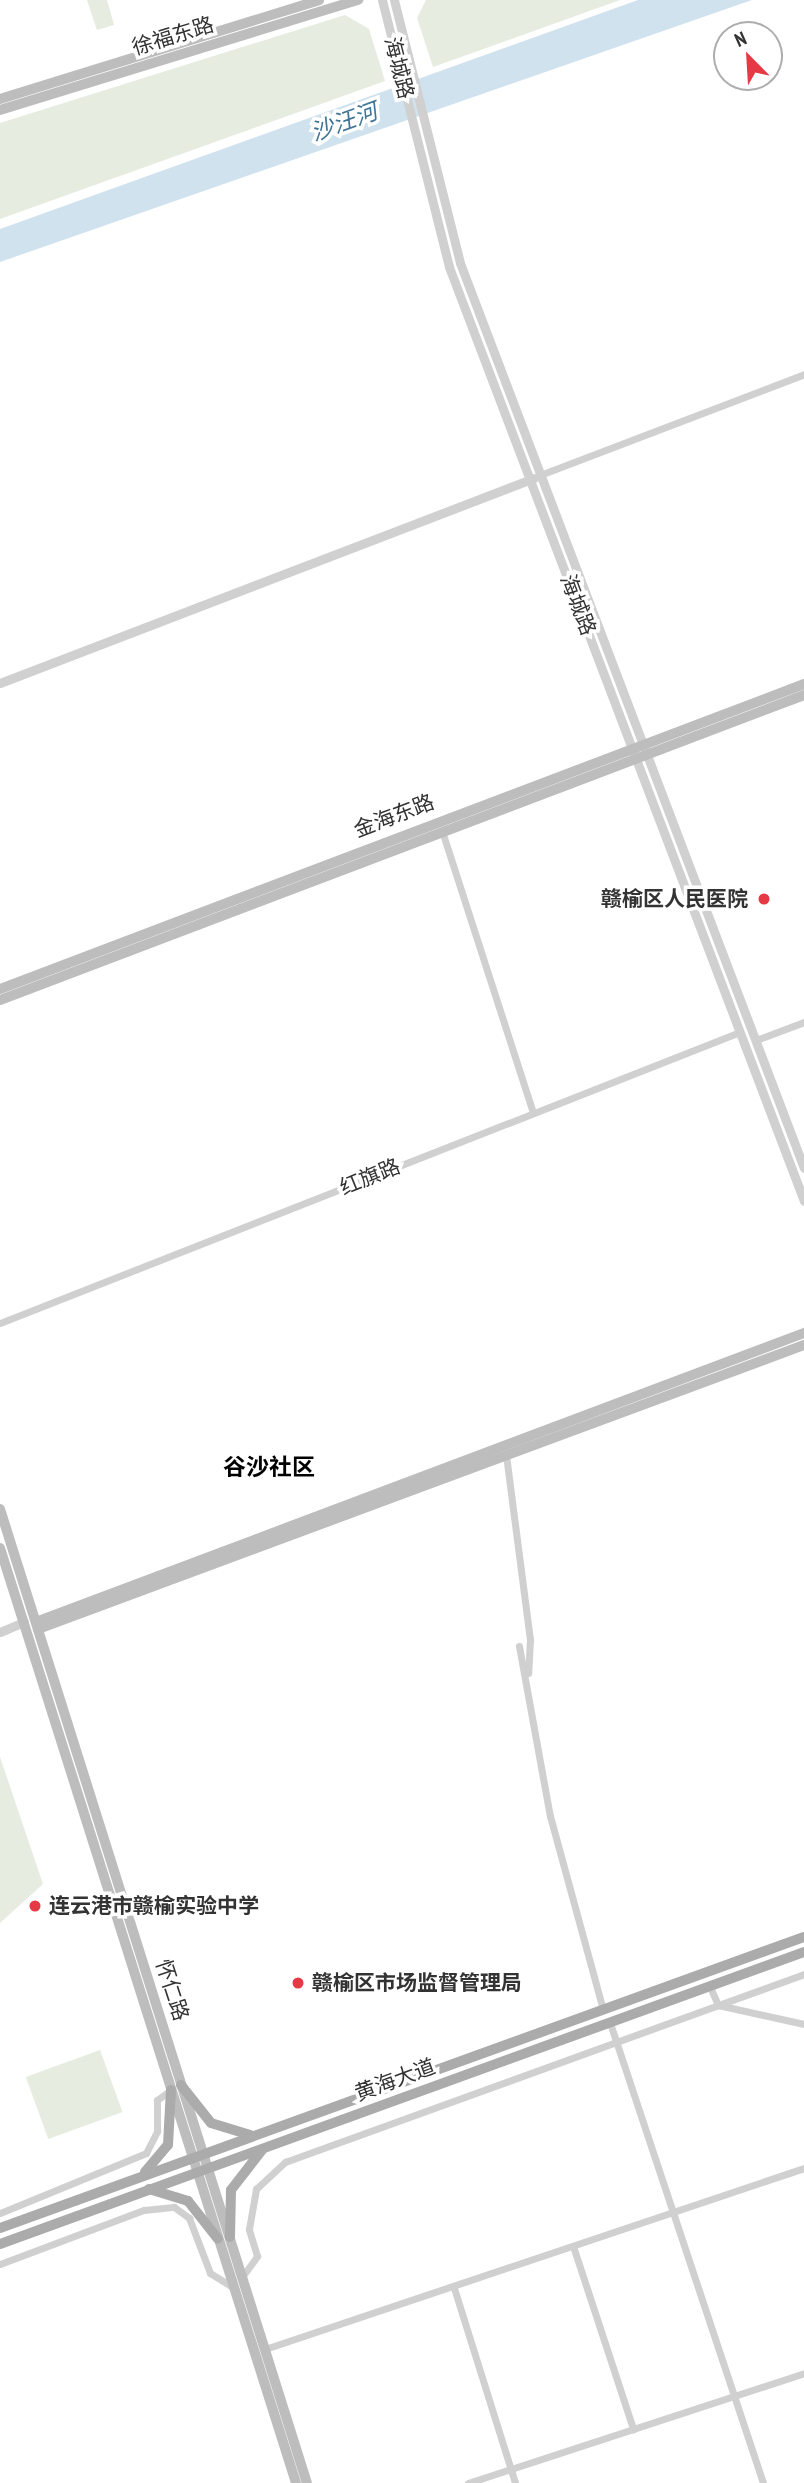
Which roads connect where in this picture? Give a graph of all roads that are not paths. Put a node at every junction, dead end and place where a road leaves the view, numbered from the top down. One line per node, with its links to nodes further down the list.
1 (319, 0): 5 (main road, 徐福东路)
2 (358, 0): 6 (main road, 徐福东路)
3 (382, 0): 9 (street, 海城路)
4 (394, 0): 8 (street, 海城路)
5 (0, 99)
6 (0, 110)
7 (804, 374): 8 (street)
8 (540, 475): 9 (street); 13 (street, 海城路)
9 (530, 479): 10 (street); 14 (street, 海城路)
10 (0, 683)
11 (804, 684): 13 (main road, 金海东路)
12 (804, 695): 13 (main road, 金海东路)
13 (645, 749): 14 (main road, 金海东路); 20 (street, 海城路)
14 (634, 753): 15 (main road, 金海东路); 16 (main road, 金海东路); 19 (street, 海城路)
15 (442, 831): 17 (main road, 金海东路); 21 (street)
16 (0, 989)
17 (0, 1000)
18 (804, 1021): 20 (street)
19 (740, 1031): 21 (street, 红旗路); 23 (street, 海城路)
20 (756, 1040): 22 (street, 海城路)
21 (533, 1113): 24 (street, 红旗路)
22 (804, 1168)
23 (804, 1201)
24 (0, 1323)
25 (804, 1333): 31 (main road)
26 (804, 1345): 27 (main road)
27 (506, 1455): 31 (main road); 34 (street)
28 (0, 1509): 31 (main road, 怀仁路)
29 (0, 1548): 30 (main road, 怀仁路)
30 (23, 1622): 32 (street); 44 (main road, 怀仁路)
31 (37, 1626): 44 (main road, 怀仁路)
32 (0, 1632)
33 (519, 1646): 34 (street)
34 (527, 1682): 40 (street)
35 (804, 1937): 40 (main road, 黄海大道)
36 (804, 1952): 38 (main road, 黄海大道)
37 (804, 1974): 39 (street)
38 (710, 1987): 39 (street); 41 (main road, 黄海大道)
39 (719, 2005): 42 (street); 43 (street)
40 (603, 2010): 45 (main road, 黄海大道)
41 (610, 2023): 43 (street); 46 (main road, 黄海大道)
42 (804, 2024)
43 (616, 2042): 52 (street); 59 (street)
44 (176, 2087): 45 (main road); 47 (main road, 怀仁路); 50 (main road); 53 (street)
45 (253, 2135): 47 (main road, 黄海大道)
46 (265, 2146): 49 (main road, 黄海大道); 55 (main road)
47 (198, 2155): 49 (main road, 怀仁路); 50 (main road, 黄海大道)
48 (804, 2168): 52 (street)
49 (202, 2169): 51 (main road, 黄海大道); 55 (main road, 怀仁路)
50 (142, 2174): 54 (main road, 黄海大道)
51 (146, 2189): 55 (main road); 56 (main road, 黄海大道)
52 (673, 2212): 57 (street); 64 (street)
53 (0, 2213)
54 (0, 2228)
55 (224, 2238): 59 (main road, 怀仁路); 60 (main road, 怀仁路)
56 (0, 2244)
57 (573, 2246): 61 (street); 65 (street)
58 (0, 2264): 60 (street)
59 (242, 2277): 62 (main road, 怀仁路)
60 (234, 2288): 67 (main road, 怀仁路)
61 (454, 2288): 62 (street); 66 (street)
62 (265, 2349): 68 (main road, 怀仁路)
63 (804, 2373): 64 (street)
64 (734, 2396): 65 (street); 71 (street)
65 (632, 2429): 66 (street)
66 (511, 2469): 69 (street); 70 (street)
67 (296, 2483)
68 (307, 2483)
69 (468, 2483)
70 (515, 2483)
71 (763, 2483)

